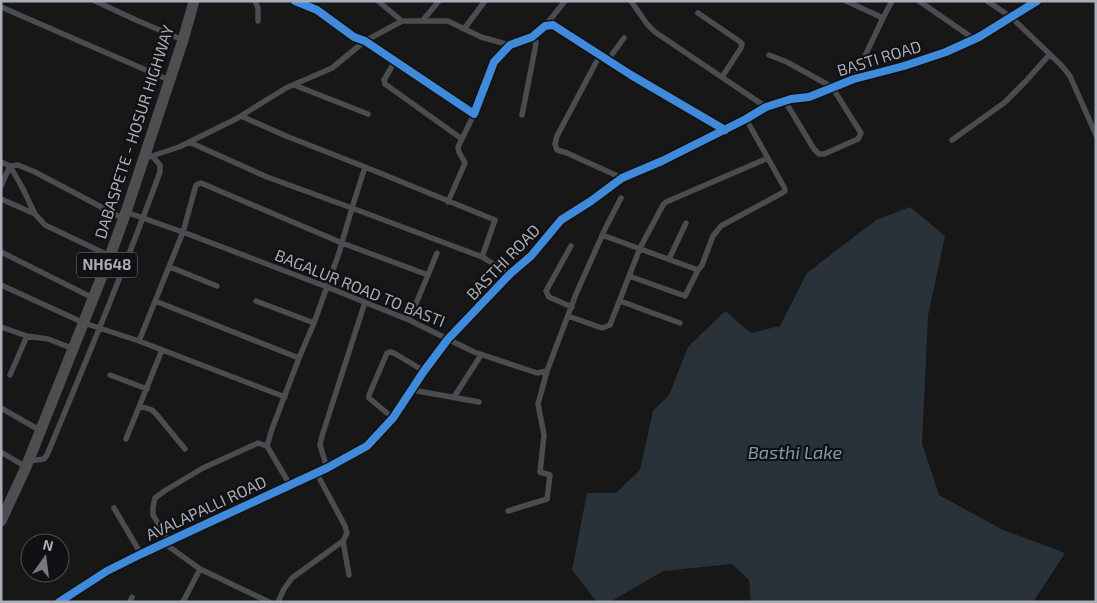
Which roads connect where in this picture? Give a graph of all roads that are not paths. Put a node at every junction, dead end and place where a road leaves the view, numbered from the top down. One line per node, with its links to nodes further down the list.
1 (95, 1): 27 (street)
2 (194, 1): 27 (highway, DABASPETE - HOSUR HIGHWAY / NH648)
3 (255, 1): 20 (street)
4 (295, 1): 28 (street)
5 (378, 1): 21 (street)
6 (438, 1): 19 (street)
7 (485, 1): 23 (street)
8 (565, 1): 22 (street)
9 (631, 1): 35 (street)
10 (846, 1): 18 (street)
11 (892, 1): 18 (street)
12 (919, 1): 26 (street)
13 (988, 1): 17 (street)
14 (1037, 1): 17 (street, BASTI ROAD)
15 (1, 7): 37 (street)
16 (698, 13): 35 (street)
17 (1012, 17): 26 (street, BASTI ROAD); 30 (street)
18 (883, 18): 36 (street)
19 (423, 20): 21 (street); 23 (street)
20 (258, 21)
21 (402, 21): 28 (street)
22 (545, 26): 24 (street); 31 (street)
23 (464, 29): 29 (street)
24 (532, 37): 29 (street); 44 (street)
25 (624, 38): 33 (street)
26 (974, 39): 36 (street, BASTI ROAD)
27 (183, 40): 37 (highway, DABASPETE - HOSUR HIGHWAY / NH648)
28 (365, 41): 34 (street); 38 (street)
29 (510, 45): 43 (street)
30 (1050, 54): 48 (street); 50 (street)
31 (600, 55): 33 (street); 57 (street)
32 (769, 55): 39 (street)
33 (608, 60): 47 (street)
34 (395, 61): 43 (street); 49 (street)
35 (722, 77): 41 (street)
36 (854, 79): 39 (street, BASTI ROAD)
37 (169, 80): 52 (highway, DABASPETE - HOSUR HIGHWAY / NH648)
38 (294, 85): 42 (street); 45 (street)
39 (832, 87): 40 (street, BASTI ROAD); 40 (street)
40 (785, 101): 41 (street, BASTI ROAD)
41 (766, 107): 46 (street, BASTI ROAD)
42 (368, 114)
43 (474, 114): 49 (street)
44 (522, 115)
45 (242, 116): 51 (street); 56 (street)
46 (746, 119): 47 (street, BASTI ROAD); 53 (street)
47 (725, 130): 57 (street, BASTHI ROAD)
48 (1096, 135)
49 (462, 138): 61 (street)
50 (952, 140)
51 (189, 142): 52 (street); 62 (street)
52 (148, 157): 64 (highway, DABASPETE - HOSUR HIGHWAY / NH648); 65 (street)
53 (768, 158): 71 (street); 78 (street)
54 (1, 162): 55 (street, BAGALUR ROAD TO BASTI)
55 (10, 166): 58 (street); 63 (street); 64 (street, BAGALUR ROAD TO BASTI)
56 (365, 167): 61 (street); 62 (street)
57 (622, 178): 79 (street, BASTHI ROAD)
58 (1, 186)
59 (621, 198): 68 (street)
60 (1, 199): 63 (street)
61 (448, 202): 75 (street)
62 (352, 208): 69 (street); 75 (street)
63 (35, 214): 74 (street)
64 (125, 216): 65 (street, BAGALUR ROAD TO BASTI); 74 (highway, DABASPETE - HOSUR HIGHWAY / NH648)
65 (143, 218): 67 (street, BAGALUR ROAD TO BASTI); 97 (street)
66 (686, 223): 76 (street)
67 (183, 232): 69 (street); 77 (street); 84 (street, BAGALUR ROAD TO BASTI)
68 (602, 234): 71 (street); 90 (street)
69 (342, 243): 80 (street); 84 (street)
70 (571, 246): 90 (street)
71 (640, 248): 76 (street); 81 (street)
72 (1, 252): 85 (street)
73 (437, 253): 80 (street)
74 (110, 256): 85 (highway, DABASPETE - HOSUR HIGHWAY / NH648)
75 (485, 258): 79 (street)
76 (669, 259): 78 (street)
77 (170, 267): 83 (street); 86 (street)
78 (698, 270): 81 (street)
79 (510, 274): 99 (street, BASTHI ROAD)
80 (428, 276): 92 (street)
81 (629, 276): 88 (street)
82 (1, 285): 94 (street)
83 (217, 286)
84 (327, 287): 89 (street, BAGALUR ROAD TO BASTI); 93 (street)
85 (94, 298): 94 (highway, DABASPETE - HOSUR HIGHWAY / NH648)
86 (155, 301): 100 (street); 104 (street)
87 (256, 301): 93 (street)
88 (620, 301): 91 (street); 95 (street)
89 (365, 302): 92 (street, BAGALUR ROAD TO BASTI); 124 (street)
90 (572, 307): 91 (street)
91 (568, 316): 106 (street)
92 (409, 320): 99 (street, BAGALUR ROAD TO BASTI)
93 (314, 322): 104 (street)
94 (84, 323): 97 (street); 101 (highway, DABASPETE - HOSUR HIGHWAY / NH648)
95 (680, 323)
96 (1, 327): 98 (street)
97 (100, 328): 100 (street); 123 (street)
98 (27, 336): 101 (street); 107 (street)
99 (448, 339): 103 (street, BAGALUR ROAD TO BASTI); 105 (street, BASTHI ROAD)
100 (139, 341): 102 (street)
101 (74, 349): 117 (highway, DABASPETE - HOSUR HIGHWAY / NH648)
102 (162, 350): 109 (street); 111 (street)
103 (481, 355): 106 (street, BAGALUR ROAD TO BASTI); 112 (street)
104 (299, 358): 111 (street)
105 (424, 370): 110 (street, BASTHI ROAD); 116 (street)
106 (547, 371): 129 (street)
107 (10, 375)
108 (110, 375): 109 (street)
109 (147, 389): 114 (street)
110 (412, 390): 112 (street); 116 (street, BASTHI ROAD)
111 (285, 397): 119 (street)
112 (454, 397): 113 (street)
113 (479, 402)
114 (140, 406): 118 (street); 121 (street)
115 (1, 408): 117 (street)
116 (393, 418): 120 (street, BASTHI ROAD)
117 (41, 431): 123 (highway, DABASPETE - HOSUR HIGHWAY / NH648)
118 (126, 439)
119 (267, 446): 126 (street); 131 (street)
120 (367, 446): 124 (street, AVALAPALLI ROAD)
121 (185, 449)
122 (1, 452): 123 (street)
123 (28, 464): 128 (highway, DABASPETE - HOSUR HIGHWAY / NH648)
124 (327, 468): 125 (street, AVALAPALLI ROAD)
125 (316, 472): 126 (street, AVALAPALLI ROAD); 130 (street)
126 (290, 485): 131 (street, AVALAPALLI ROAD)
127 (114, 508): 132 (street)
128 (4, 511)
129 (508, 511)
130 (343, 541): 134 (street); 138 (street)
131 (166, 542): 132 (street, AVALAPALLI ROAD); 133 (street)
132 (141, 554): 135 (street, AVALAPALLI ROAD)
133 (200, 568): 136 (street); 137 (street)
134 (349, 575)
135 (62, 601)
136 (183, 602)
137 (269, 602)
138 (278, 602)

